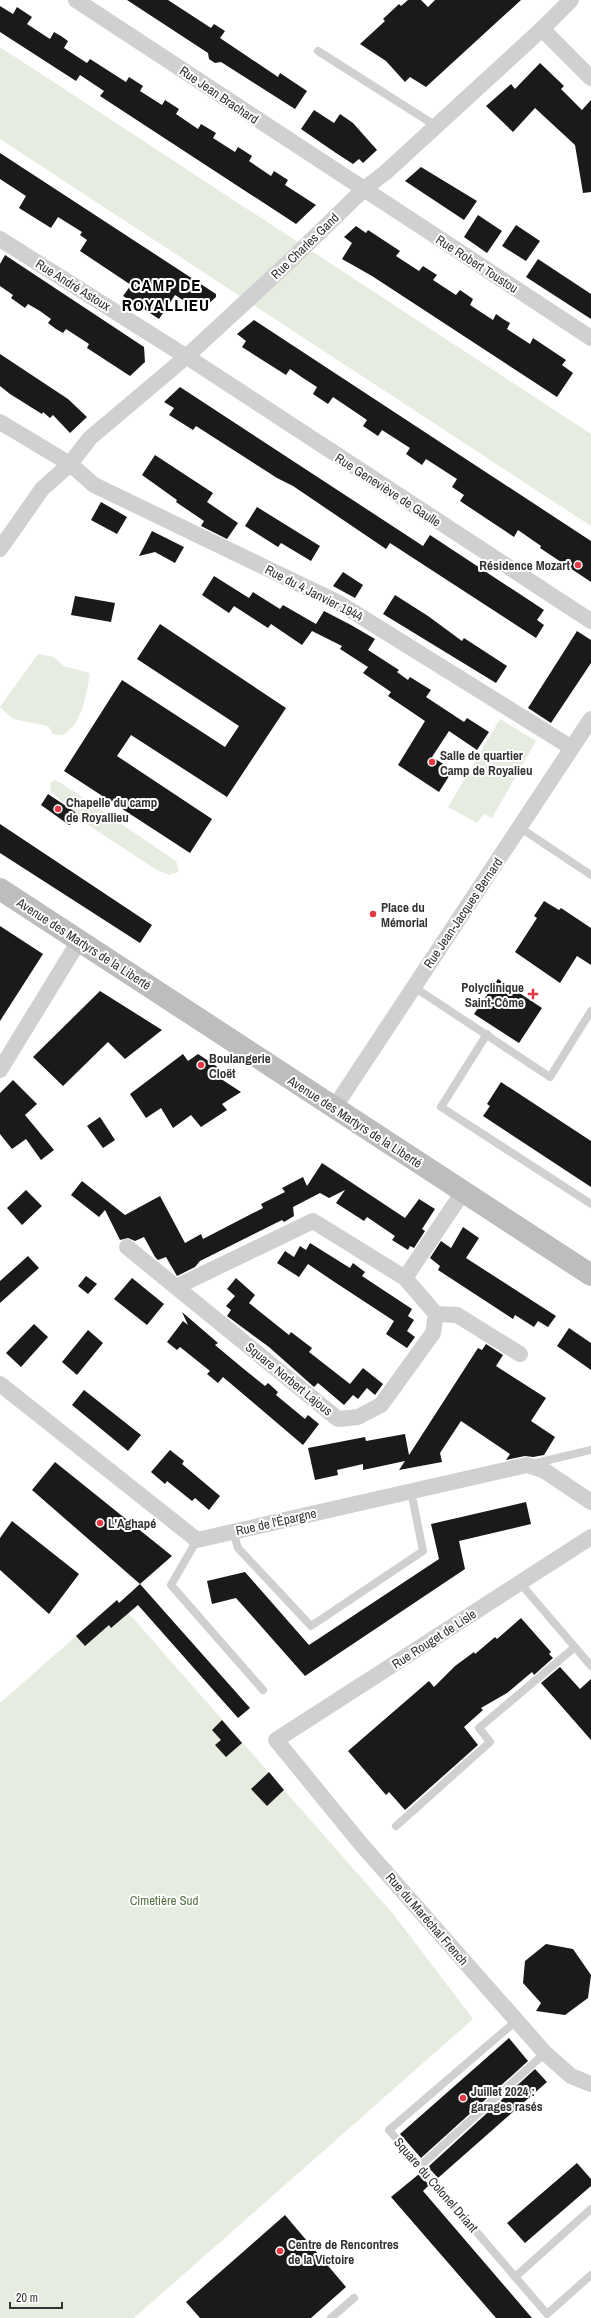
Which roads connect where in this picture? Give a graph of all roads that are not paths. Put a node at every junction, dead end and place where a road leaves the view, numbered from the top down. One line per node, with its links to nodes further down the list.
1 (76, 0): 7 (street, Rue Jean Brachard)
2 (571, 0): 3 (street, Rue Charles Gand)
3 (542, 29): 5 (street); 6 (street, Rue Charles Gand)
4 (318, 51): 6 (lane)
5 (591, 78)
6 (436, 126): 7 (street, Rue Charles Gand)
7 (364, 189): 9 (street, Rue Robert Toustou); 10 (street, Rue Charles Gand)
8 (0, 239): 10 (street, Rue André Astoux)
9 (591, 338)
10 (186, 357): 12 (street, Rue Charles Gand); 14 (street, Rue Geneviève de Gaulle)
11 (0, 422): 12 (street, Rue du 4 Janvier 1944)
12 (70, 464): 13 (street, Rue Charles Gand); 16 (street, Rue du 4 Janvier 1944)
13 (0, 549)
14 (591, 621)
15 (591, 719): 16 (street, Rue Jean-Jacques Bernard)
16 (572, 748): 17 (street, Rue Jean-Jacques Bernard)
17 (519, 827): 18 (lane); 21 (street, Rue Jean-Jacques Bernard)
18 (591, 875)
19 (0, 889): 20 (street, Avenue des Martyrs de la Liberté)
20 (79, 941): 24 (street); 25 (street, Avenue des Martyrs de la Liberté)
21 (414, 987): 23 (lane); 25 (street, Rue Jean-Jacques Bernard)
22 (591, 1012): 23 (lane)
23 (486, 1034): 27 (lane)
24 (0, 1070)
25 (334, 1108): 26 (street, Avenue des Martyrs de la Liberté)
26 (463, 1192): 29 (street, Avenue des Martyrs de la Liberté); 30 (street)
27 (591, 1204)
28 (127, 1247): 31 (street, Square Norbert Lajous)
29 (591, 1275)
30 (405, 1278): 31 (street); 32 (street)
31 (176, 1288): 32 (street, Square Norbert Lajous)
32 (436, 1314): 33 (street)
33 (520, 1354)
34 (0, 1384): 41 (street)
35 (591, 1450): 36 (lane)
36 (527, 1465): 37 (street, Rue de l'Épargne); 38 (street)
37 (411, 1491): 39 (street, Rue de l'Épargne); 39 (lane)
38 (591, 1502)
39 (233, 1531): 41 (street, Rue de l'Épargne)
40 (591, 1537): 42 (street, Rue Rouget de Lisle)
41 (197, 1540): 45 (lane)
42 (520, 1583): 43 (lane); 46 (street, Rue Rouget de Lisle)
43 (575, 1647): 44 (lane); 47 (lane)
44 (591, 1666)
45 (263, 1690)
46 (276, 1740): 48 (street, Rue du Maréchal French)
47 (396, 1826)
48 (516, 2020): 49 (street, Rue du Maréchal French); 51 (lane, Square du Colonel Driant)
49 (545, 2053): 50 (street, Rue du Maréchal French); 51 (lane)
50 (591, 2084)
51 (420, 2166): 54 (lane, Square du Colonel Driant)
52 (591, 2209): 54 (lane)
53 (591, 2275): 54 (lane, Square du Colonel Driant)
54 (515, 2277)
55 (354, 2298): 56 (lane)
56 (331, 2318)

